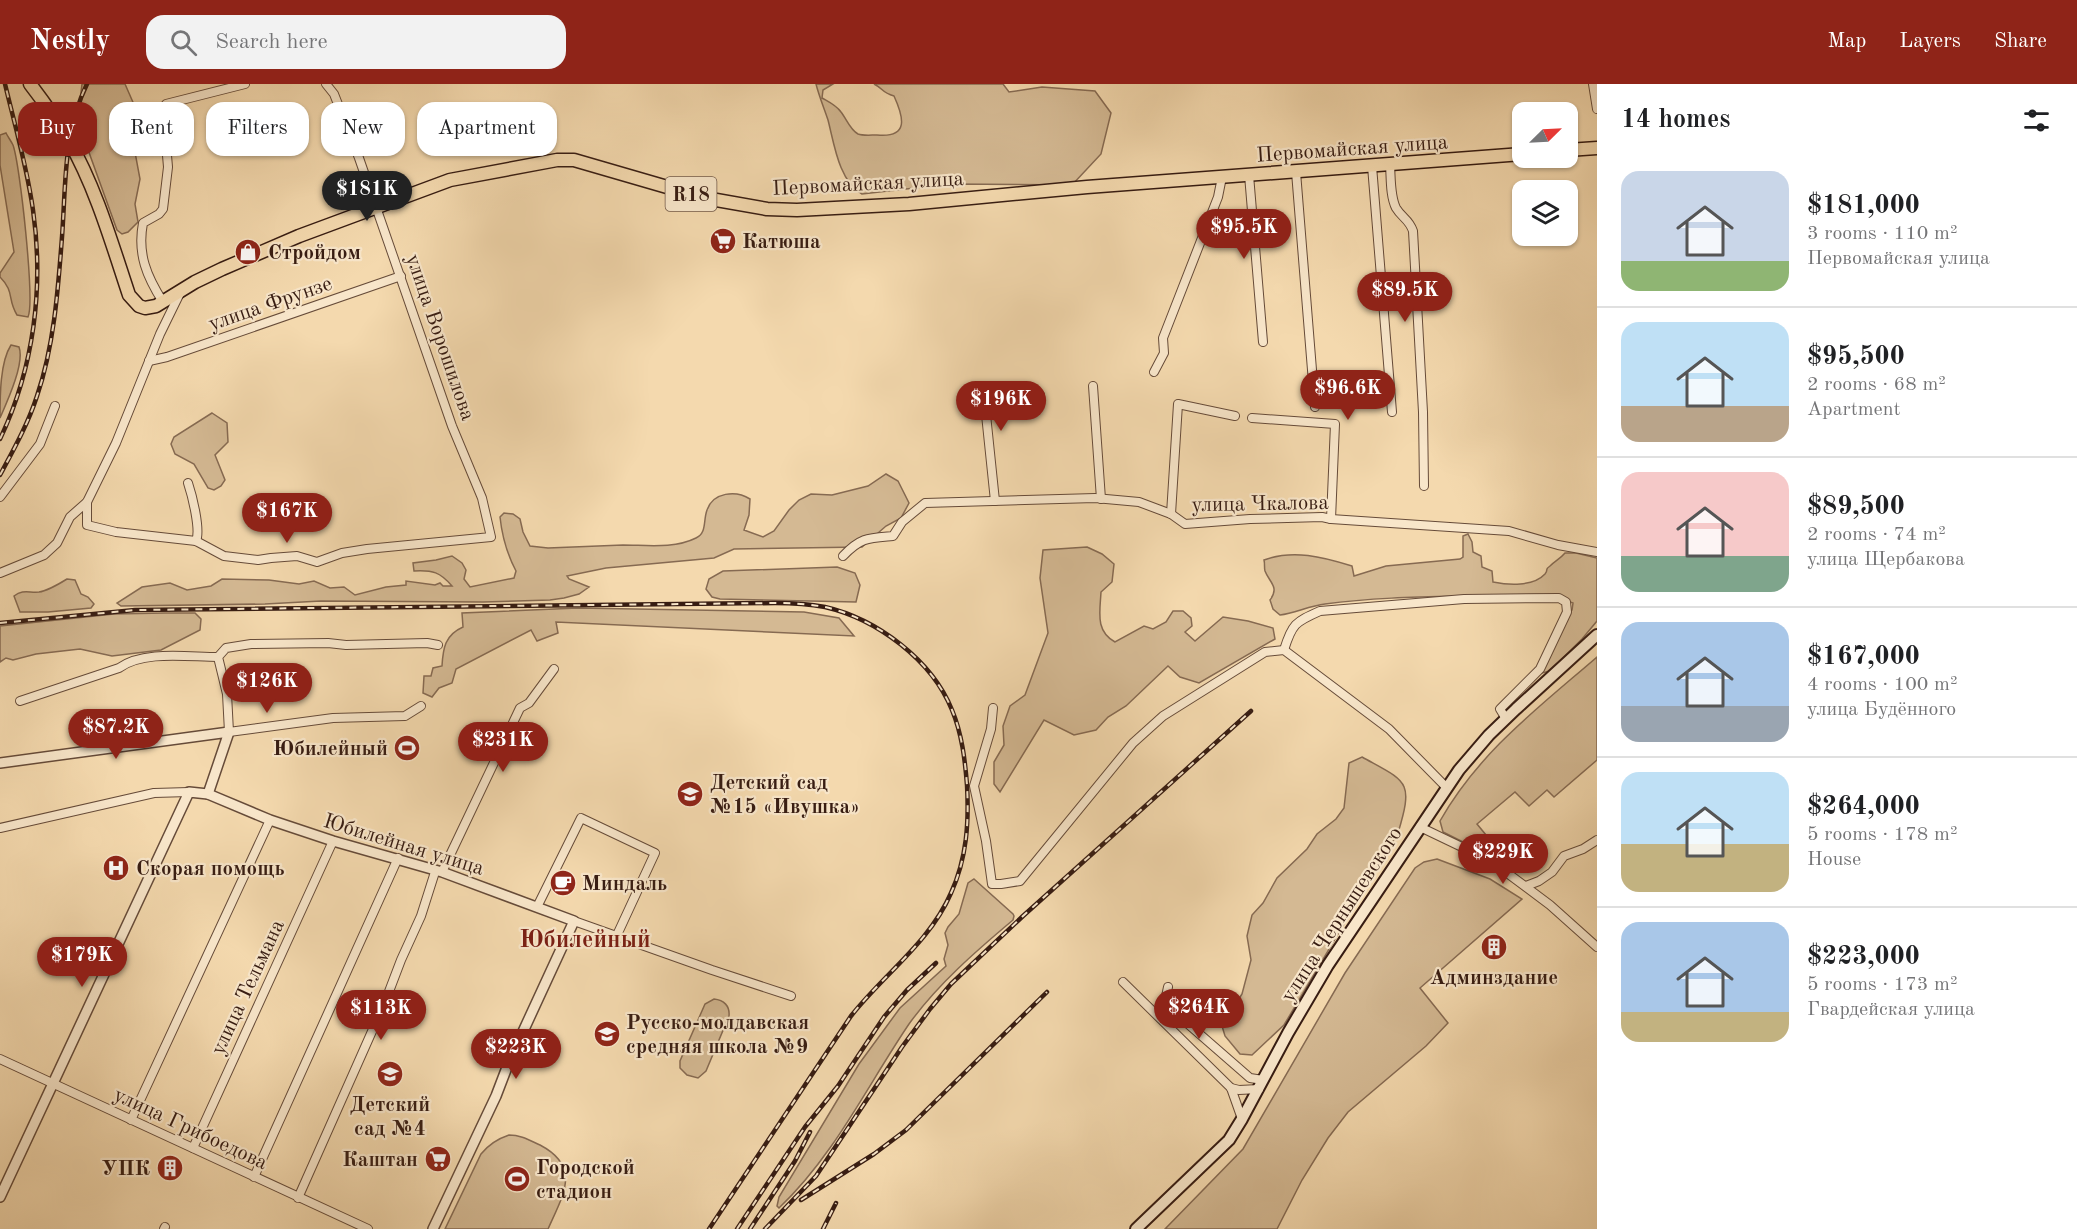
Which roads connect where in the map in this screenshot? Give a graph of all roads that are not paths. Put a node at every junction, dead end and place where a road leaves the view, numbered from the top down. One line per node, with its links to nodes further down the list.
1 (30, 84): 17 (main road)
2 (245, 84): 17 (street)
3 (326, 84): 14 (street, улица Ворошилова)
4 (1593, 84): 5 (street)
5 (1597, 110)
6 (1597, 148): 7 (main road)
7 (1578, 149)
8 (1512, 155): 9 (main road, Первомайская улица / R18)
9 (1390, 165): 10 (main road, Первомайская улица / R18); 29 (street)
10 (1372, 166): 11 (main road, Первомайская улица / R18); 25 (street)
11 (1296, 172): 12 (main road, Первомайская улица / R18); 24 (street)
12 (1249, 175): 13 (main road, Первомайская улица / R18); 18 (street)
13 (1222, 177): 14 (main road, Первомайская улица / R18); 20 (street)
14 (375, 207): 15 (street, улица Ворошилова); 16 (main road, Первомайская улица / R18)
15 (401, 276): 19 (street, улица Фрунзе); 36 (street, улица Ворошилова)
16 (182, 290): 17 (main road, Первомайская улица / R18); 19 (street)
17 (163, 302)
18 (1263, 342)
19 (149, 361): 33 (street)
20 (1154, 372)
21 (1093, 386): 31 (street)
22 (1040, 395): 32 (street)
23 (56, 406): 30 (street)
24 (1315, 407)
25 (1392, 412)
26 (1235, 416): 34 (street)
27 (1252, 418): 35 (street)
28 (188, 483): 36 (street)
29 (1424, 486)
30 (0, 497)
31 (1101, 499): 32 (street, улица Чкалова); 34 (street, улица Чкалова)
32 (995, 501): 38 (street, улица Чкалова)
33 (87, 502): 36 (street); 39 (street)
34 (1171, 514): 35 (street, улица Чкалова)
35 (1331, 519): 37 (street, улица Чкалова)
36 (196, 541)
37 (1597, 552)
38 (843, 556)
39 (0, 573)
40 (1597, 635): 48 (main road, улица Чернышевского)
41 (438, 645): 43 (street)
42 (1284, 650): 47 (street); 48 (street); 51 (street)
43 (218, 657): 45 (street); 49 (street)
44 (554, 669): 60 (street)
45 (20, 701)
46 (421, 706): 49 (street)
47 (993, 708)
48 (1506, 719): 51 (main road, улица Чернышевского)
49 (229, 732): 50 (street); 53 (street)
50 (0, 763)
51 (1446, 788): 55 (main road, улица Чернышевского)
52 (189, 792): 53 (street, Юбилейная улица); 56 (street, Юбилейная улица); 70 (street)
53 (208, 794): 54 (street, Юбилейная улица)
54 (270, 819): 58 (street, Юбилейная улица); 74 (street)
55 (1420, 827): 61 (street); 71 (main road, улица Чернышевского)
56 (0, 828)
57 (1597, 840): 61 (street)
58 (333, 841): 59 (street, Юбилейная улица); 75 (street, улица Тельмана)
59 (398, 858): 60 (street, Юбилейная улица); 76 (street)
60 (439, 872): 62 (street, Юбилейная улица); 78 (street)
61 (1526, 886): 65 (street)
62 (537, 907): 63 (street, Юбилейная улица); 64 (street)
63 (574, 921): 64 (street, Юбилейная улица); 80 (street)
64 (617, 935): 68 (street, Юбилейная улица)
65 (1597, 948)
66 (1123, 981): 72 (street)
67 (1168, 987): 71 (street)
68 (790, 996)
69 (0, 1059): 70 (street, улица Грибоедова)
70 (52, 1084): 74 (street, улица Грибоедова); 77 (street)
71 (1261, 1084): 72 (street); 73 (main road, улица Чернышевского)
72 (1231, 1088): 73 (street)
73 (1242, 1119): 81 (main road, улица Чернышевского)
74 (131, 1120): 75 (street, улица Грибоедова)
75 (193, 1148): 76 (street, улица Грибоедова)
76 (254, 1178): 78 (street, улица Грибоедова)
77 (0, 1197)
78 (298, 1198): 79 (street, улица Грибоедова)
79 (368, 1229)
80 (433, 1229)
81 (1136, 1229)

